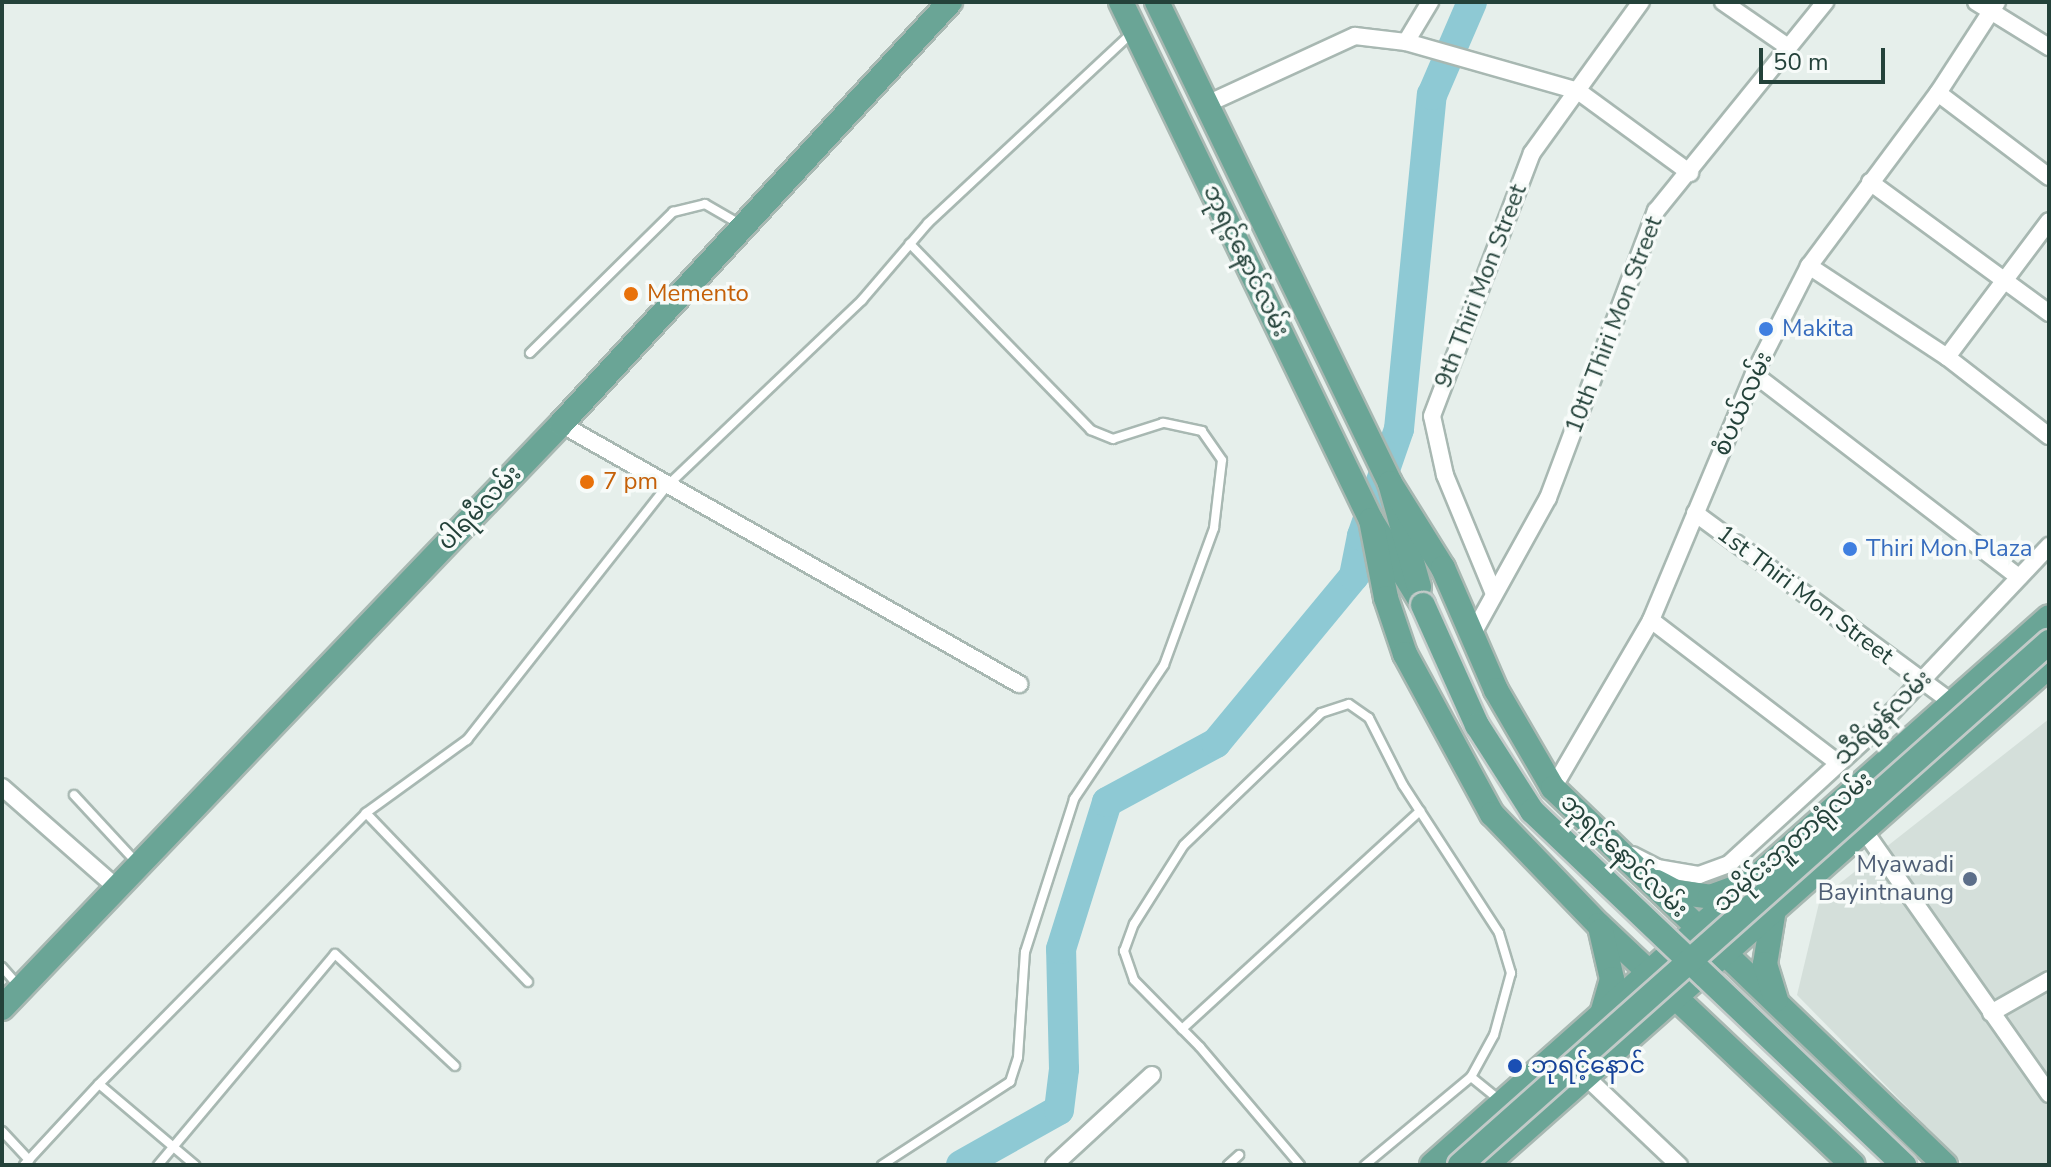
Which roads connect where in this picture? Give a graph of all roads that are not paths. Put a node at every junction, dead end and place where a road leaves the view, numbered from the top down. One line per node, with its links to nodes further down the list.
1 (950, 2): 19 (main road, ပါရမီလမ်း)
2 (1157, 2): 8 (main road); 14 (main road, ဘုရင့်နောင်လမ်း)
3 (1430, 2): 9 (street)
4 (1641, 2): 12 (street, 9th Thiri Mon Street)
5 (1723, 2): 10 (street)
6 (1825, 2): 10 (street, 10th Thiri Mon Street)
7 (1988, 5): 11 (street); 13 (street, စံပယ်လမ်း)
8 (1127, 16): 20 (lane); 32 (main road, ဘုရင့်နောင်လမ်း)
9 (1406, 42): 12 (street); 14 (street)
10 (1788, 47): 15 (street, 10th Thiri Mon Street)
11 (2049, 47)
12 (1578, 91): 15 (street); 35 (street, 9th Thiri Mon Street)
13 (1938, 93): 16 (street); 17 (street, စံပယ်လမ်း)
14 (1207, 104): 29 (main road, ဘုရင့်နောင်လမ်း)
15 (1690, 173): 35 (street, 10th Thiri Mon Street)
16 (2049, 177)
17 (1870, 182): 21 (street, စံပယ်လမ်း); 22 (street)
18 (2049, 221): 22 (street)
19 (743, 226): 24 (lane); 27 (main road, ပါရမီလမ်း)
20 (910, 244): 30 (lane); 86 (lane)
21 (1809, 266): 25 (street); 26 (street, စံပယ်လမ်း)
22 (2006, 279): 23 (street); 25 (street)
23 (2049, 313)
24 (530, 353)
25 (1947, 357): 28 (street)
26 (1754, 374): 31 (street, စံပယ်လမ်း); 34 (street)
27 (561, 424): 30 (street); 53 (main road, ပါရမီလမ်း)
28 (2049, 436)
29 (1390, 483): 36 (main road, ဘုရင့်နောင်လမ်း); 39 (main road, ဘုရင့်နောင်လမ်း)
30 (668, 485): 43 (street); 50 (lane)
31 (1695, 513): 38 (street, စံပယ်လမ်း); 42 (street, 1st Thiri Mon Street)
32 (1371, 520): 36 (main road, ဘုရင့်နောင်လမ်း); 58 (main road, ဘုရင့်နောင်လမ်း)
33 (2049, 546): 34 (street, သီရိမွန်လမ်း)
34 (2019, 577): 42 (street, သီရိမွန်လမ်း)
35 (1494, 594): 39 (street, 10th Thiri Mon Street)
36 (1423, 605): 95 (main road, ဘုရင့်နောင်လမ်း, bridge)
37 (2049, 617): 44 (main road, သမိုင်းဘူတာရုံလမ်း)
38 (1651, 620): 45 (street); 47 (street, စံပယ်လမ်း)
39 (1472, 635): 47 (main road, ဘုရင့်နောင်လမ်း)
40 (2049, 642): 92 (main road, bridge)
41 (2049, 666): 51 (main road, သမိုင်းဘူတာရုံလမ်း)
42 (1922, 682): 44 (street, 1st Thiri Mon Street); 45 (street, သီရိမွန်လမ်း)
43 (1019, 684)
44 (1954, 704): 55 (main road, သမိုင်းဘူတာရုံလမ်း)
45 (1838, 763): 52 (street, သီရိမွန်လမ်း)
46 (2, 787): 56 (street)
47 (1553, 788): 52 (main road, ဘုရင့်နောင်လမ်း)
48 (74, 795): 53 (lane)
49 (1420, 811): 71 (lane); 71 (lane); 75 (lane)
50 (366, 813): 64 (lane); 76 (lane)
51 (1863, 829): 57 (main road, သမိုင်းဘူတာရုံလမ်း); 70 (street)
52 (1614, 846): 54 (main road, ဘုရင့်နောင်လမ်း)
53 (138, 864): 56 (main road, ပါရမီလမ်း)
54 (1645, 876): 55 (main road); 59 (main road, ဘုရင့်နောင်လမ်း)
55 (1742, 886): 59 (main road, သမိုင်းဘူတာရုံလမ်း)
56 (116, 887): 65 (main road, ပါရမီလမ်း)
57 (1775, 903): 60 (main road, သမိုင်းဘူတာရုံလမ်း); 67 (main road)
58 (1599, 925): 62 (main road, ဘုရင့်နောင်လမ်း); 69 (main road)
59 (1696, 926): 60 (main road, ဘုရင့်နောင်လမ်း); 62 (main road, သမိုင်းဘူတာရုံလမ်း)
60 (1723, 950): 66 (main road, သမိုင်းဘူတာရုံလမ်း); 67 (main road, ဘုရင့်နောင်လမ်း)
61 (2, 967): 65 (lane)
62 (1647, 970): 66 (main road, ဘုရင့်နောင်လမ်း); 69 (main road, သမိုင်းဘူတာရုံလမ်း)
63 (2049, 980): 70 (street)
64 (528, 982)
65 (20, 988): 68 (main road, ပါရမီလမ်း)
66 (1673, 995): 74 (main road, သမိုင်းဘူတာရုံလမ်း); 94 (main road, ဘုရင့်နောင်လမ်း)
67 (1777, 1001): 96 (main road, ဘုရင့်နောင်လမ်း)
68 (2, 1008)
69 (1603, 1011): 78 (main road, သမိုင်းဘူတာရုံလမ်း)
70 (1991, 1013): 77 (street)
71 (1182, 1029): 89 (lane)
72 (455, 1066): 80 (lane)
73 (1152, 1075): 87 (street)
74 (1584, 1075): 82 (main road, သမိုင်းဘူတာရုံလမ်း); 93 (street)
75 (1471, 1077): 78 (lane); 90 (lane)
76 (99, 1084): 80 (lane); 83 (lane)
77 (2049, 1094)
78 (1502, 1103): 91 (main road, သမိုင်းဘူတာရုံလမ်း)
79 (2, 1131): 83 (lane)
80 (175, 1147): 84 (lane); 85 (lane)
81 (1239, 1155): 88 (lane)
82 (1501, 1161)
83 (26, 1162)
84 (158, 1165)
85 (195, 1165)
86 (882, 1165)
87 (1054, 1165)
88 (1228, 1165)
89 (1300, 1165)
90 (1365, 1165)
91 (1432, 1165)
92 (1460, 1165)
93 (1679, 1165)
94 (1853, 1165)
95 (1904, 1165)
96 (1945, 1165)

